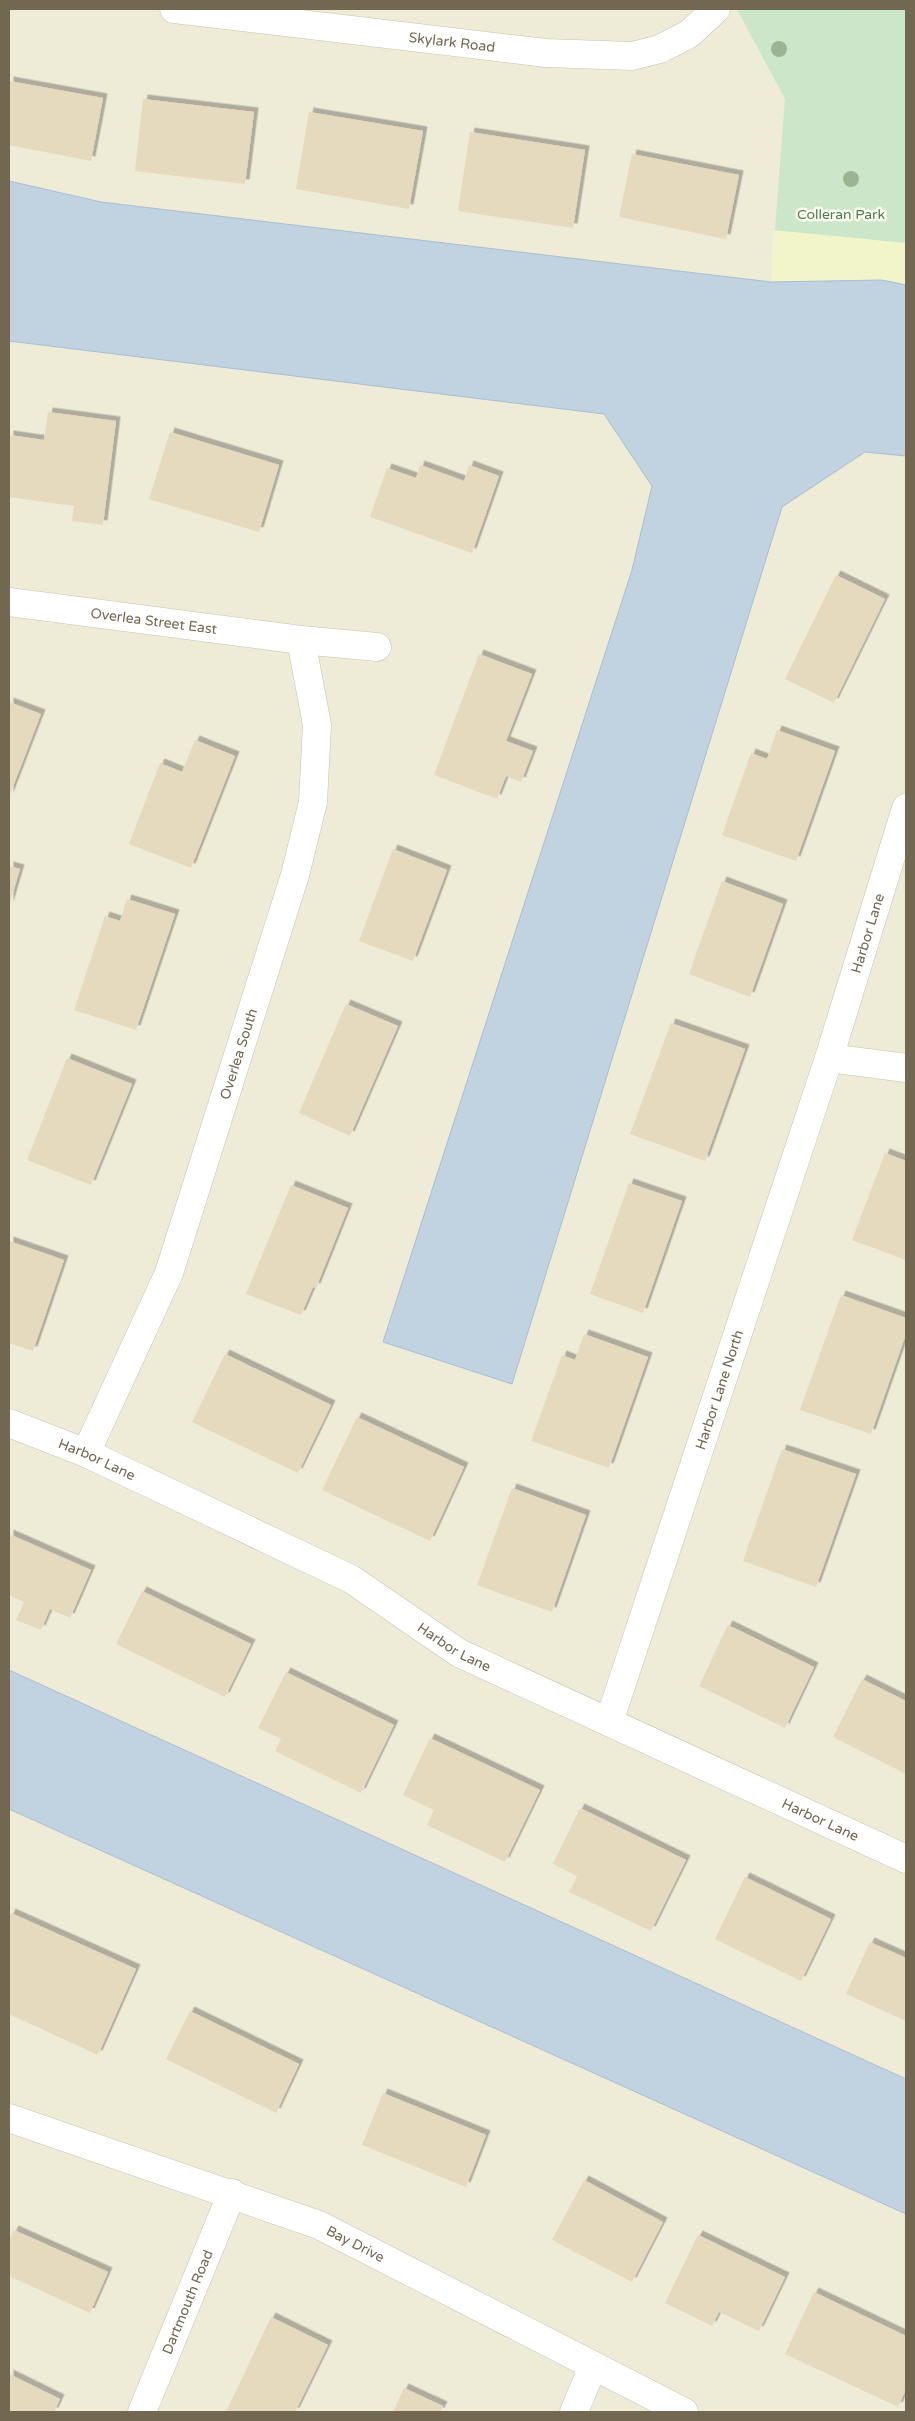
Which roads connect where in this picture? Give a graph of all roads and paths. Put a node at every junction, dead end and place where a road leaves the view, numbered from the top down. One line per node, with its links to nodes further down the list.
1 (174, 9): 2 (street, Skylark Road)
2 (716, 9)
3 (9, 602): 4 (street, Overlea Street East)
4 (300, 640): 5 (street, Overlea Street East); 10 (street, Overlea South)
5 (377, 648)
6 (906, 808): 7 (street, Harbor Lane)
7 (829, 1058): 8 (street); 11 (street, Harbor Lane North)
8 (906, 1068)
9 (9, 1423): 10 (street, Harbor Lane)
10 (86, 1452): 11 (street, Harbor Lane)
11 (609, 1722): 12 (street, Harbor Lane)
12 (906, 1859)
13 (9, 2118): 14 (street, Bay Drive)
14 (232, 2193): 15 (street, Bay Drive); 16 (street, Dartmouth Road)
15 (593, 2366): 17 (street); 18 (street, Bay Drive)
16 (142, 2412)
17 (574, 2412)
18 (684, 2412)

